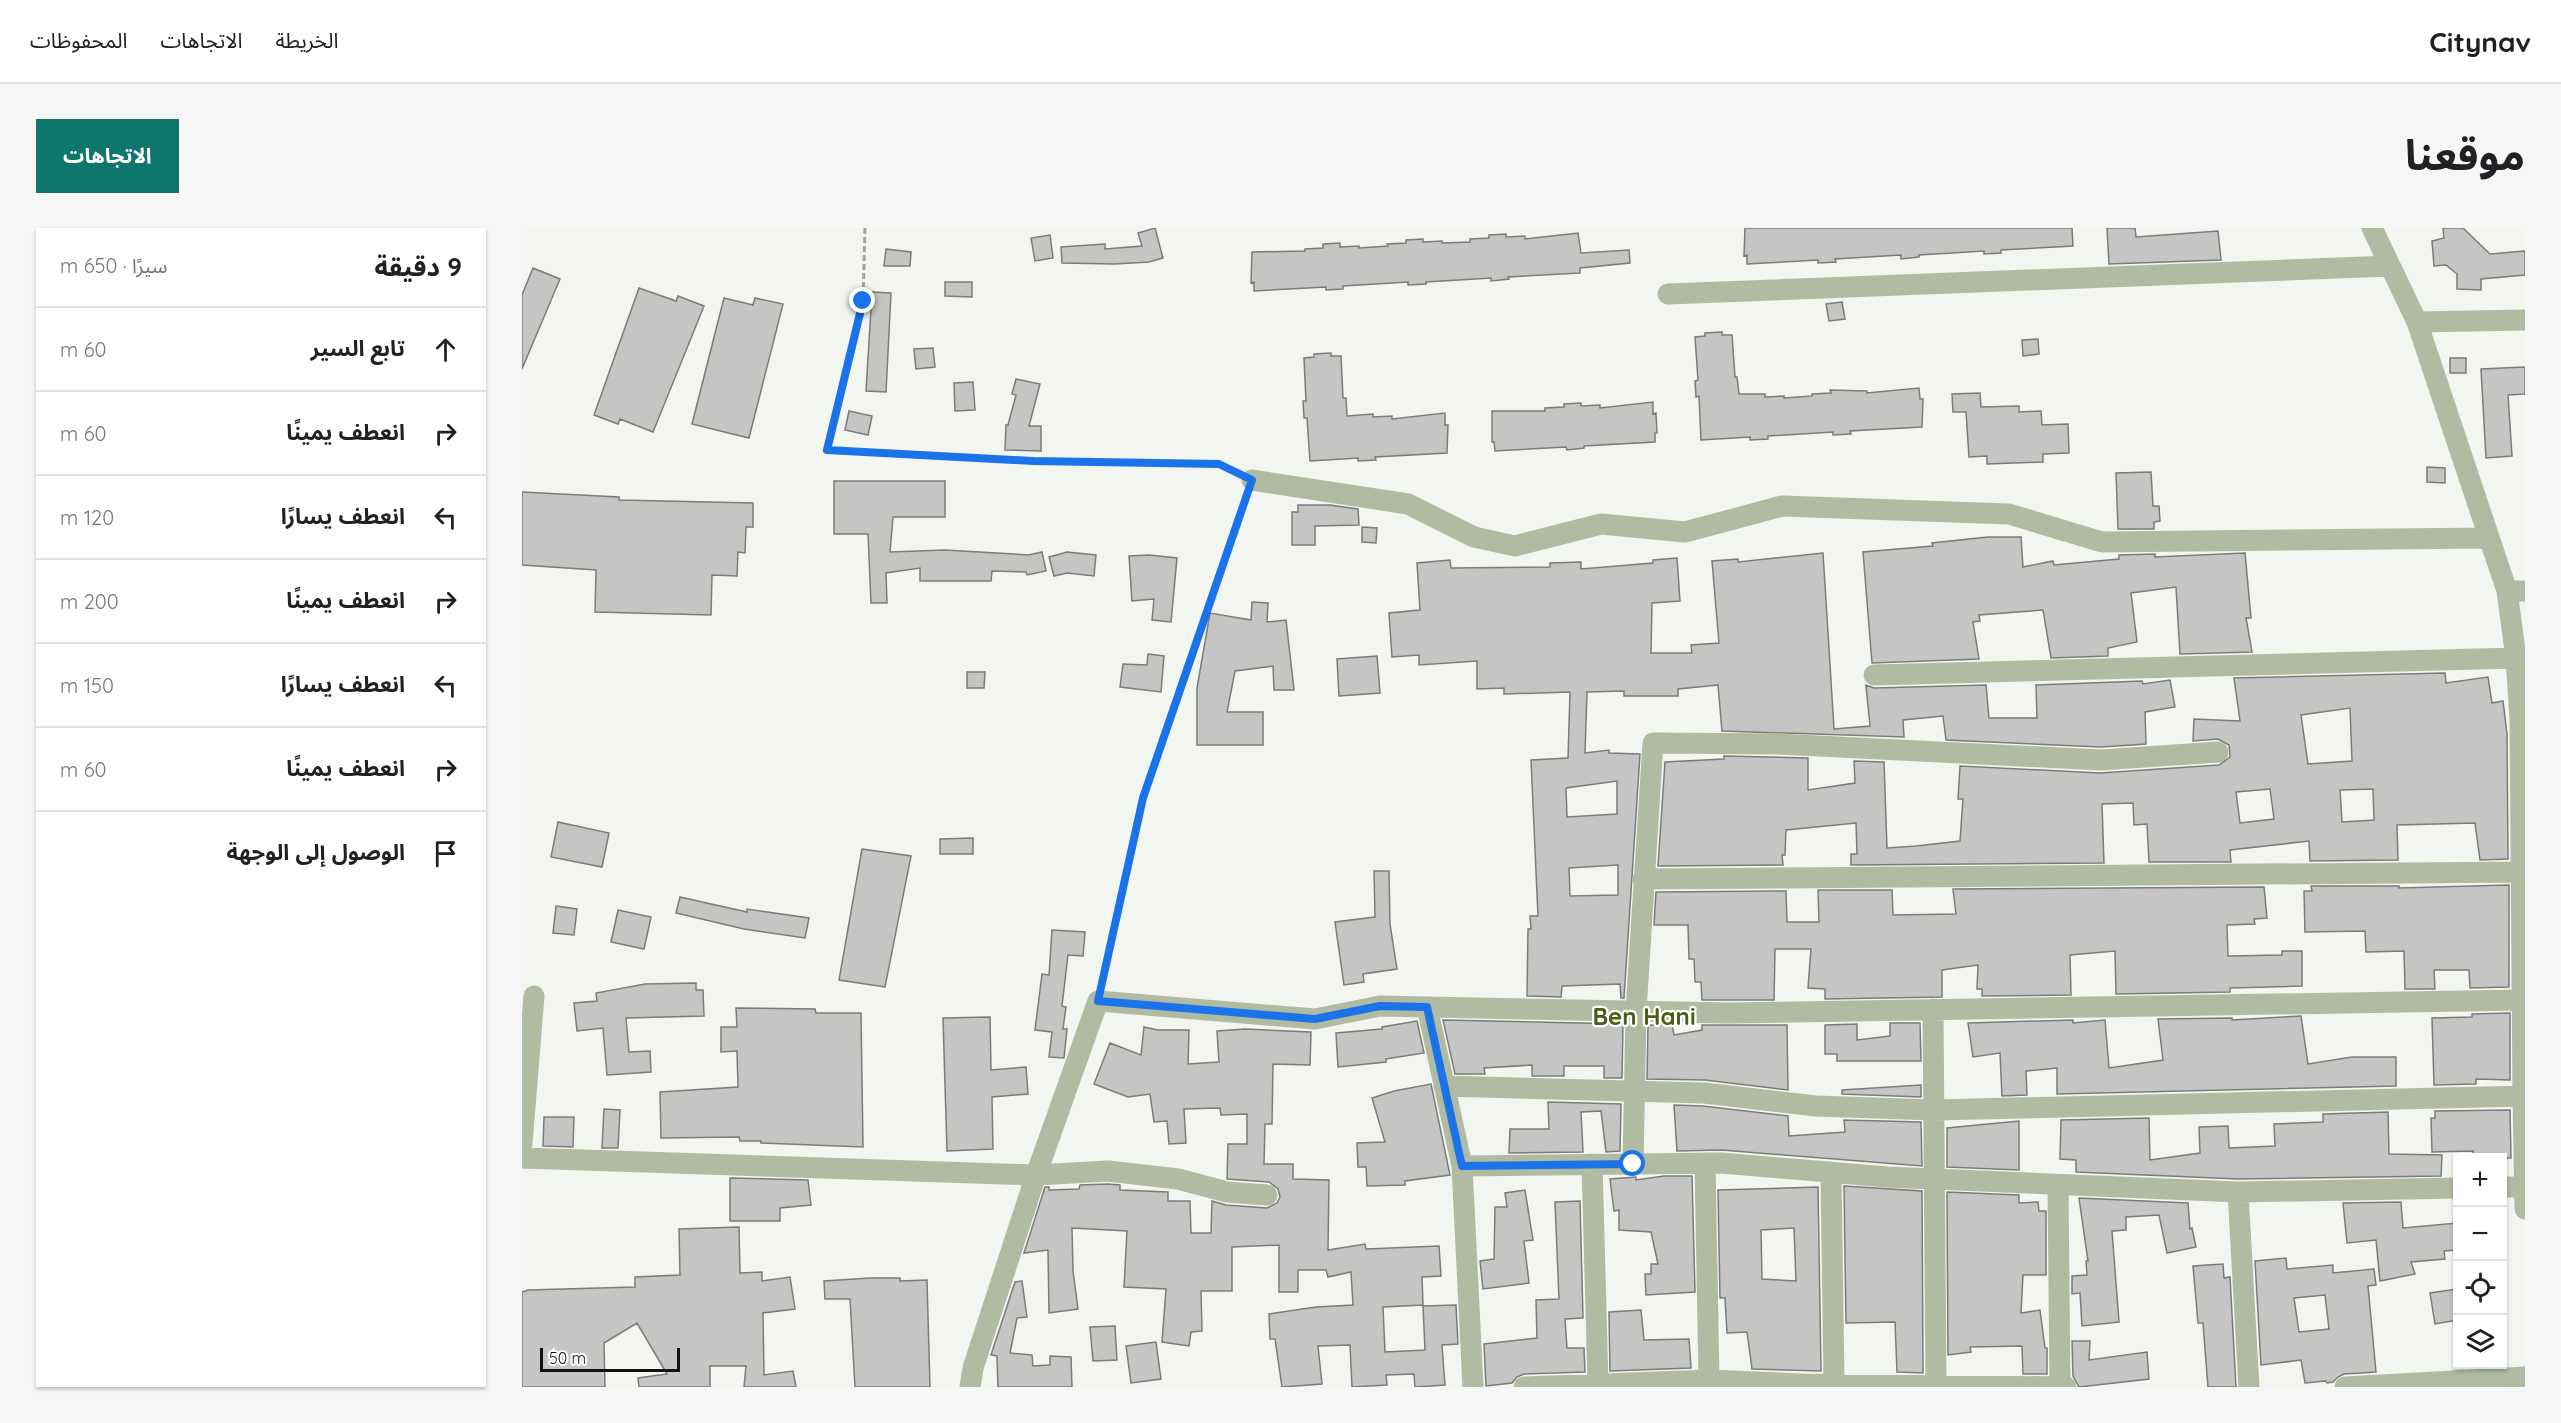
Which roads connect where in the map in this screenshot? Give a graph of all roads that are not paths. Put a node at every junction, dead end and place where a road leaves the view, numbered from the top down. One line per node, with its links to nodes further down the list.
1 (2372, 228): 2 (street)
2 (2390, 266): 3 (street); 5 (street)
3 (1668, 294)
4 (2525, 320): 5 (street)
5 (2417, 322): 7 (street)
6 (1252, 480): 7 (street)
7 (2489, 538): 8 (street)
8 (2516, 591): 9 (street)
9 (2516, 658): 10 (street); 12 (street)
10 (1874, 675)
11 (2218, 752): 14 (street)
12 (2523, 824): 13 (street)
13 (2522, 872): 14 (street); 15 (street)
14 (1643, 879): 20 (street)
15 (2524, 970): 17 (street)
16 (534, 996): 25 (street)
17 (2523, 1000): 19 (street); 23 (street)
18 (1427, 1007): 20 (street); 21 (street); 32 (street)
19 (1933, 1010): 20 (street); 24 (street)
20 (1636, 1011): 22 (street)
21 (1444, 1086): 22 (street); 30 (street)
22 (1633, 1091): 24 (street); 29 (street)
23 (2523, 1096): 24 (street); 35 (street)
24 (1934, 1110): 33 (street)
25 (522, 1144)
26 (522, 1158): 32 (street)
27 (1706, 1163): 29 (street); 31 (street); 41 (street)
28 (1592, 1164): 29 (street); 30 (street); 42 (street)
29 (1633, 1164)
30 (1462, 1166): 48 (street)
31 (1831, 1172): 33 (street); 43 (street)
32 (1036, 1175): 38 (street); 47 (street)
33 (1934, 1179): 34 (street); 45 (street)
34 (2058, 1185): 37 (street); 50 (street)
35 (2513, 1187): 39 (street)
36 (2453, 1188): 37 (street)
37 (2238, 1192): 52 (street)
38 (1267, 1196)
39 (2525, 1209)
40 (2525, 1377): 46 (street)
41 (1709, 1380): 43 (street); 44 (street)
42 (1598, 1384): 44 (street); 49 (street)
43 (1834, 1384): 45 (street)
44 (1647, 1385)
45 (1936, 1386): 50 (street)
46 (2391, 1386): 53 (street)
47 (970, 1387)
48 (1473, 1387)
49 (1524, 1387)
50 (2060, 1387): 51 (street)
51 (2066, 1387)
52 (2249, 1387)
53 (2345, 1387)

